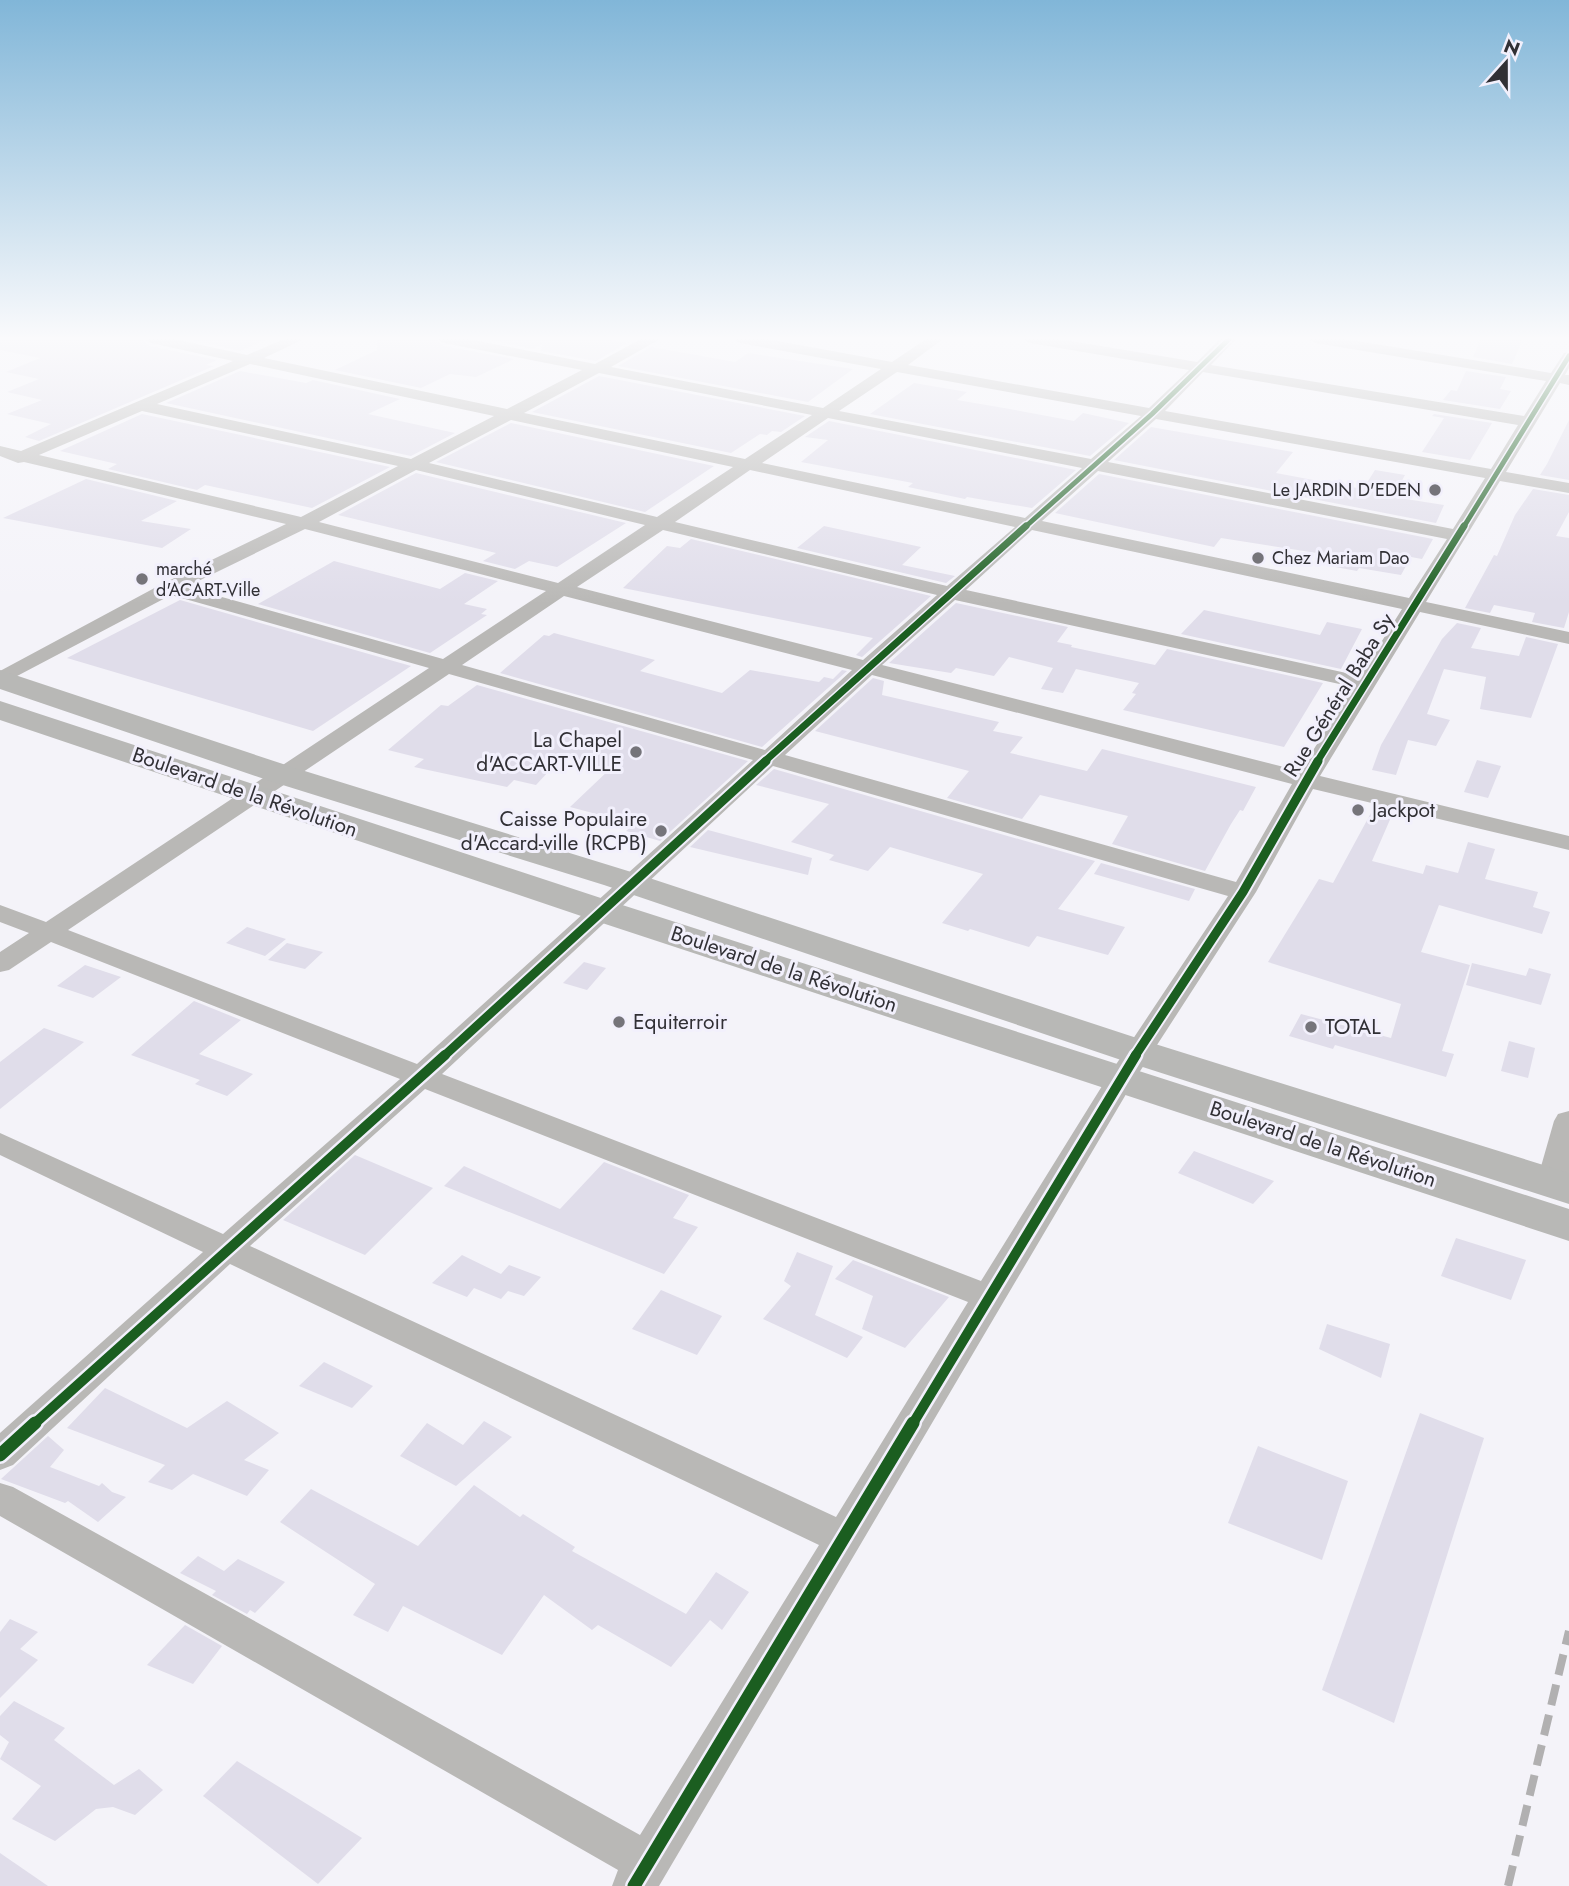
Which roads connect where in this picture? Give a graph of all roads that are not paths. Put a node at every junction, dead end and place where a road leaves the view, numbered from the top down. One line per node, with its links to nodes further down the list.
1 (93, 427): 11 (street)
2 (239, 427): 12 (street)
3 (484, 427): 12 (street)
4 (563, 427): 14 (street)
5 (807, 427): 14 (street)
6 (894, 427): 15 (street)
7 (1137, 427): 15 (street)
8 (1225, 427): 16 (street)
9 (1525, 427): 16 (street, Rue Général Baba Sy)
10 (0, 451): 11 (street)
11 (22, 457): 13 (street); 18 (street)
12 (414, 465): 18 (street); 19 (street)
13 (0, 466)
14 (748, 466): 19 (street); 20 (street)
15 (1094, 466): 20 (street); 21 (street)
16 (1496, 475): 17 (street); 21 (street, Rue Général Baba Sy)
17 (1569, 488)
18 (303, 523): 22 (street); 23 (street)
19 (662, 523): 23 (street); 24 (street)
20 (1029, 525): 24 (street); 25 (street)
21 (1456, 535): 25 (street, Rue Général Baba Sy)
22 (169, 588): 27 (street); 29 (street)
23 (561, 590): 27 (street); 28 (street)
24 (952, 593): 28 (street); 30 (street)
25 (1415, 605): 26 (street); 30 (street, Rue Général Baba Sy)
26 (1569, 638)
27 (449, 665): 32 (street); 33 (street)
28 (868, 667): 32 (street); 34 (street)
29 (0, 679): 33 (main road, Boulevard de la Révolution)
30 (1366, 684): 34 (street, Rue Général Baba Sy)
31 (0, 710): 35 (main road, Boulevard de la Révolution)
32 (770, 757): 37 (street); 38 (street)
33 (284, 775): 35 (street); 37 (main road, Boulevard de la Révolution)
34 (1306, 780): 36 (street); 38 (street, Rue Général Baba Sy)
35 (253, 796): 39 (main road, Boulevard de la Révolution); 41 (street)
36 (1569, 843)
37 (633, 883): 39 (street); 43 (main road, Boulevard de la Révolution)
38 (1243, 892): 43 (street, Rue Général Baba Sy)
39 (603, 911): 43 (main road, Boulevard de la Révolution); 44 (street)
40 (0, 913): 41 (street)
41 (49, 932): 42 (street); 44 (street)
42 (0, 964)
43 (1129, 1065): 47 (main road, Boulevard de la Révolution); 48 (main road, Boulevard de la Révolution); 50 (street, Rue Général Baba Sy)
44 (421, 1077): 49 (street); 50 (street)
45 (1569, 1121): 47 (street)
46 (0, 1143): 49 (street)
47 (1560, 1187)
48 (1569, 1225)
49 (226, 1249): 51 (street); 53 (street)
50 (991, 1298): 53 (street, Rue Général Baba Sy)
51 (0, 1455)
52 (0, 1498): 54 (street)
53 (842, 1538): 54 (street, Rue Général Baba Sy)
54 (641, 1874)

